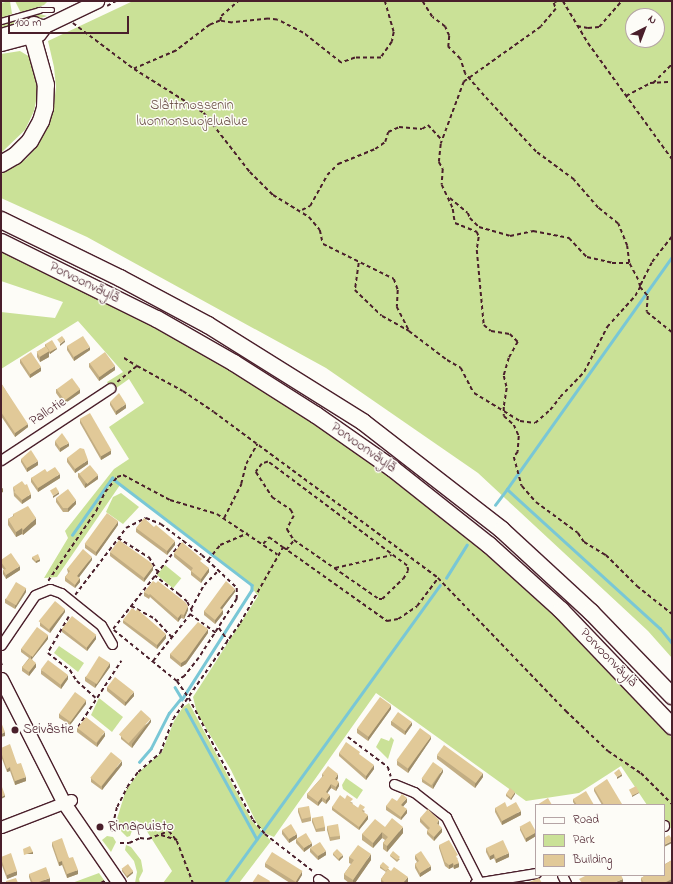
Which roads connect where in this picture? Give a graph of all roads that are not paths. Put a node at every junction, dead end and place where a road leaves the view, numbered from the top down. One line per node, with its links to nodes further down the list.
1 (97, 1): 4 (main road)
2 (52, 10): 3 (lane)
3 (1, 22)
4 (37, 29): 5 (main road); 6 (main road); 7 (highway)
5 (1, 34)
6 (1, 44)
7 (1, 164)
8 (1, 220): 15 (highway, Porvoonväylä)
9 (1, 242): 16 (highway, Porvoonväylä)
10 (110, 388): 11 (street, Pallotie)
11 (1, 460)
12 (112, 644): 13 (street)
13 (1, 645)
14 (1, 678): 18 (main road)
15 (672, 696)
16 (672, 726)
17 (394, 784): 22 (street)
18 (67, 801): 19 (street); 21 (main road)
19 (1, 827)
20 (535, 873): 22 (street)
21 (119, 883)
22 (477, 883)

